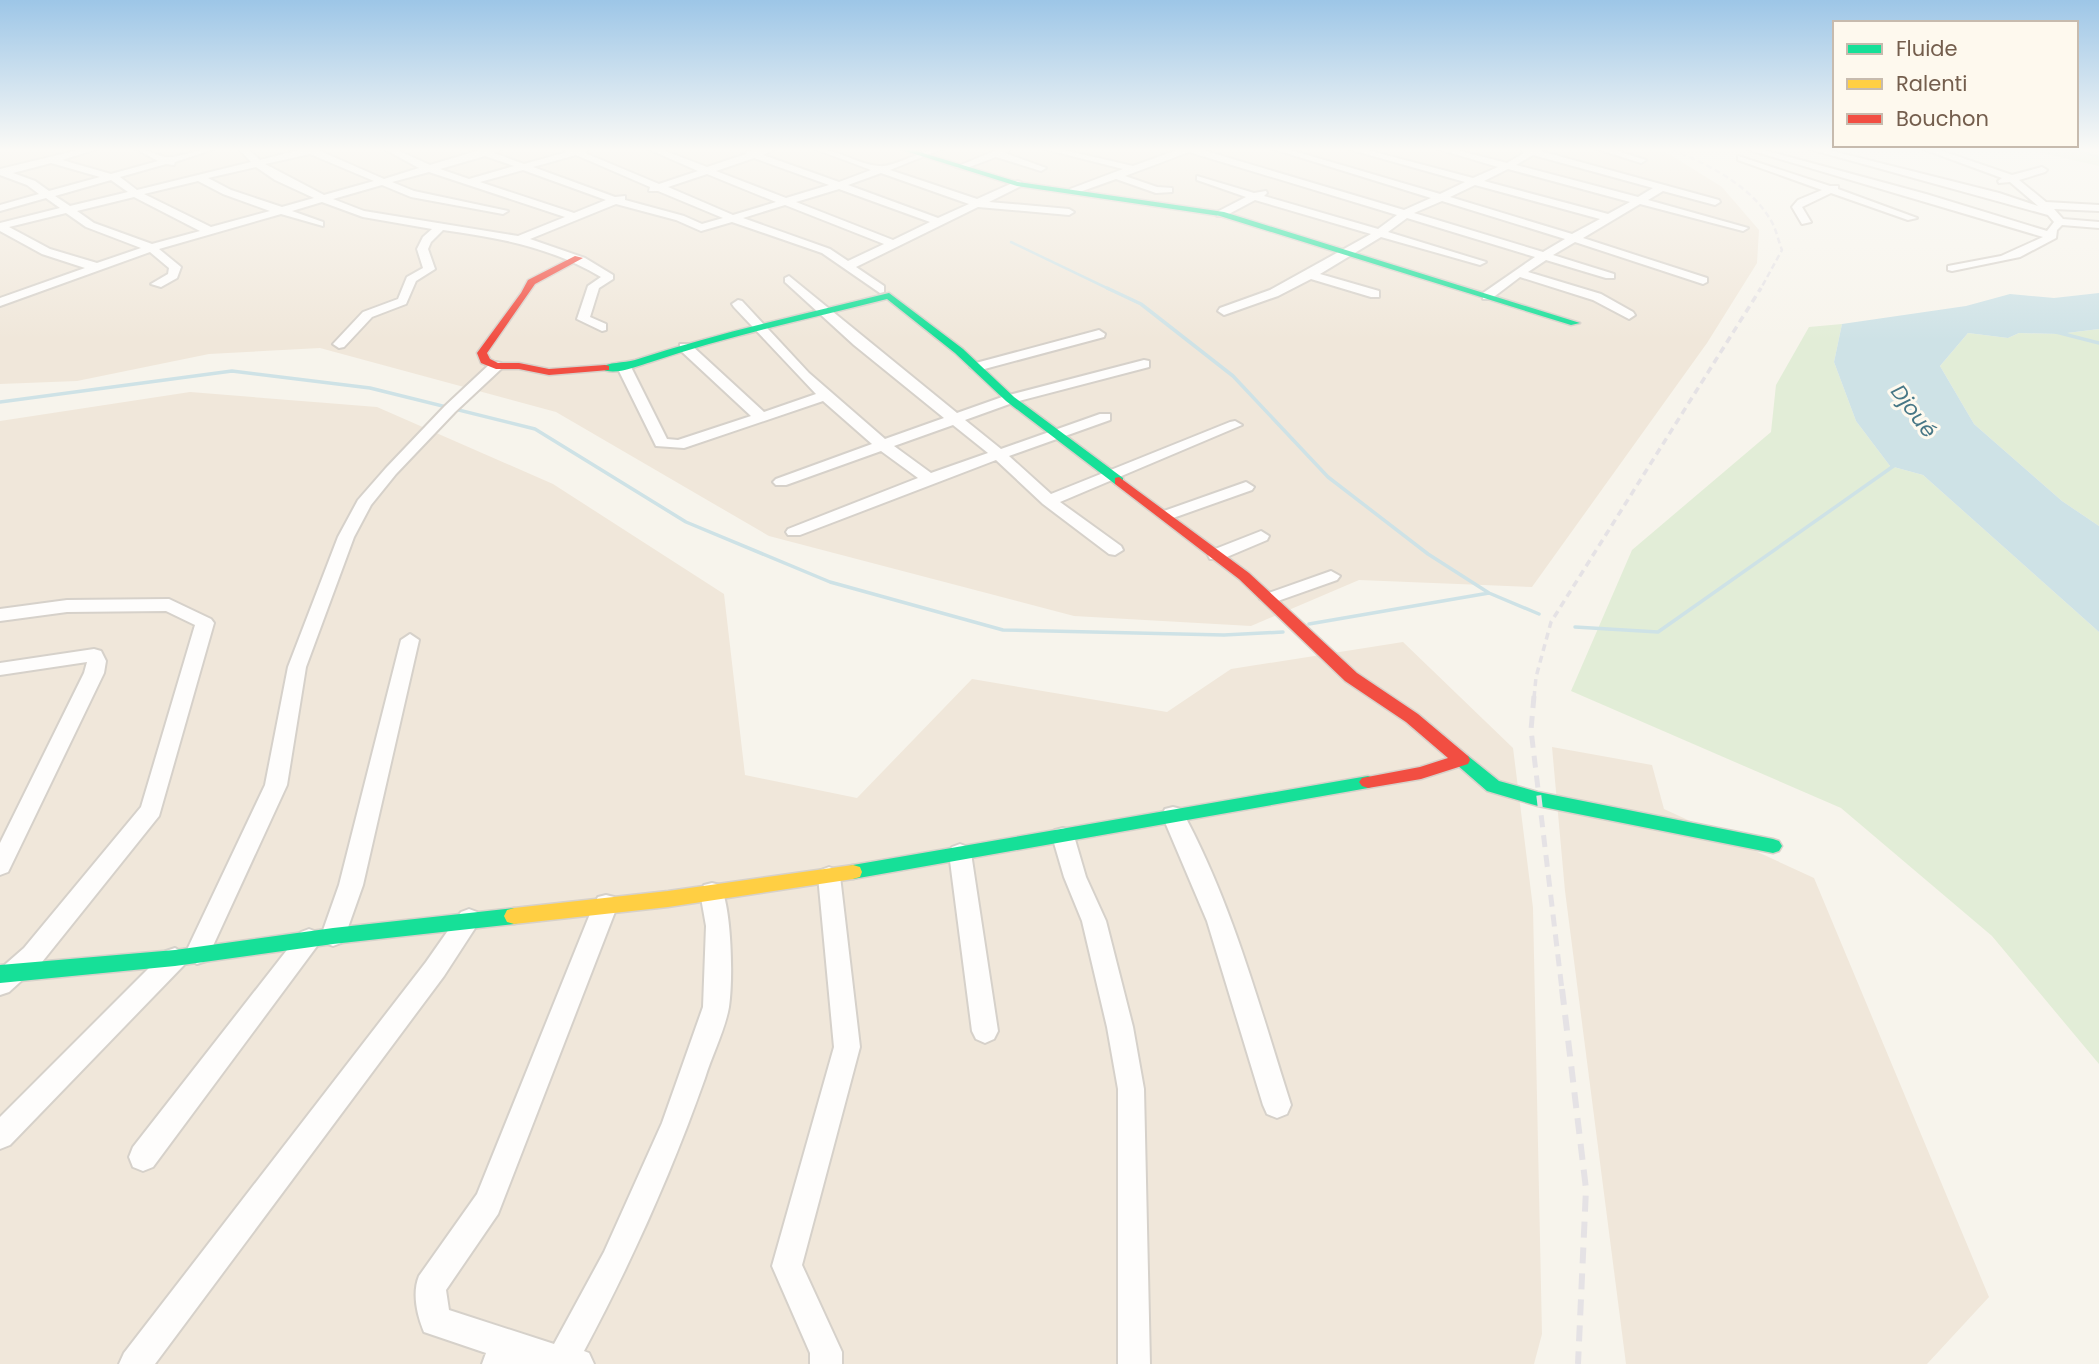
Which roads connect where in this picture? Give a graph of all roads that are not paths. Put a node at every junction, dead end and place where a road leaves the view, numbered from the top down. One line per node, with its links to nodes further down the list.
1 (51, 213): 38 (street)
2 (71, 213): 47 (street)
3 (172, 213): 41 (street)
4 (271, 213): 41 (street)
5 (287, 213): 36 (street)
6 (360, 213): 39 (street)
7 (562, 213): 29 (street)
8 (585, 213): 29 (street)
9 (661, 213): 31 (street)
10 (718, 213): 31 (street)
11 (750, 213): 31 (street)
12 (812, 213): 46 (street)
13 (913, 213): 34 (street)
14 (960, 213): 34 (street)
15 (1212, 213): 28 (street)
16 (1224, 213): 28 (street)
17 (1309, 213): 42 (street)
18 (1406, 213): 42 (street); 49 (street)
19 (1492, 213): 44 (street)
20 (1590, 213): 30 (street)
21 (1615, 213): 30 (street)
22 (1683, 213): 40 (street)
23 (1800, 213): 35 (street)
24 (1896, 213): 32 (street)
25 (1975, 213): 43 (street)
26 (2040, 213): 33 (street)
27 (2052, 213): 33 (street)
28 (1221, 214): 48 (street)
29 (575, 217): 45 (street)
30 (1606, 217): 44 (street)
31 (732, 218): 52 (street)
32 (1912, 218)
33 (2057, 218): 37 (street); 43 (street)
34 (939, 222): 46 (street)
35 (1806, 222)
36 (319, 224)
37 (2099, 225)
38 (0, 226): 53 (street)
39 (442, 226): 45 (street); 75 (street)
40 (1743, 228)
41 (210, 232): 47 (street)
42 (1380, 233): 48 (street); 51 (street)
43 (2052, 236): 54 (street)
44 (1574, 238): 49 (street); 59 (street)
45 (515, 241): 50 (street)
46 (893, 244): 52 (street)
47 (151, 248): 53 (street); 60 (street)
48 (1345, 254): 56 (street); 65 (street)
49 (1547, 255): 55 (street); 57 (street)
50 (578, 258): 72 (street); 78 (street)
51 (1480, 262)
52 (850, 265): 61 (street)
53 (97, 267): 64 (street)
54 (1952, 268)
55 (1518, 273): 65 (street); 70 (street)
56 (1310, 275): 63 (street); 68 (street)
57 (1610, 276)
58 (789, 280): 69 (street)
59 (1703, 280)
60 (157, 284)
61 (880, 289)
62 (0, 293): 64 (street)
63 (1375, 294)
64 (15, 296): 66 (street)
65 (1487, 296): 71 (street)
66 (0, 302)
67 (738, 304): 73 (street)
68 (1224, 310)
69 (828, 313): 73 (street); 80 (street); 85 (street)
70 (1629, 315)
71 (1575, 323)
72 (602, 327)
73 (760, 330): 76 (street); 81 (street)
74 (1099, 334): 80 (street)
75 (339, 344)
76 (685, 347): 79 (street); 84 (street)
77 (1143, 363): 82 (street)
78 (496, 366): 79 (street); 116 (street)
79 (624, 367): 84 (street)
80 (977, 367): 82 (street)
81 (825, 396): 84 (street); 88 (street)
82 (1010, 399): 85 (street); 87 (street)
83 (1105, 416): 87 (street)
84 (762, 418)
85 (954, 419): 88 (street); 89 (street)
86 (1235, 425): 90 (street)
87 (1056, 434): 89 (street); 90 (street)
88 (880, 445): 91 (street); 92 (street)
89 (998, 454): 91 (street); 94 (street)
90 (1109, 474): 94 (street); 95 (street)
91 (929, 479): 96 (street)
92 (780, 482)
93 (1245, 487): 95 (street)
94 (1049, 500): 98 (street)
95 (1167, 515): 99 (street)
96 (794, 532)
97 (1261, 536): 99 (street)
98 (1115, 550)
99 (1216, 555): 101 (street)
100 (1331, 576): 101 (street)
101 (1269, 599): 105 (street)
102 (0, 615): 117 (street)
103 (410, 640): 115 (street)
104 (0, 669): 110 (street)
105 (1461, 760): 106 (street); 108 (street)
106 (1173, 815): 107 (street); 119 (street)
107 (1063, 836): 109 (street); 126 (street)
108 (1773, 846)
109 (960, 853): 111 (street); 118 (street)
110 (0, 866)
111 (829, 876): 112 (street); 125 (street)
112 (712, 892): 113 (street); 123 (street)
113 (606, 904): 114 (street); 122 (street)
114 (469, 919): 115 (street); 124 (street)
115 (321, 937): 116 (street); 121 (street)
116 (186, 956): 117 (street); 120 (street)
117 (4, 977)
118 (985, 1031)
119 (1277, 1105)
120 (0, 1136)
121 (143, 1157)
122 (504, 1355): 123 (street)
123 (569, 1363)
124 (135, 1364)
125 (826, 1364)
126 (1134, 1364)

